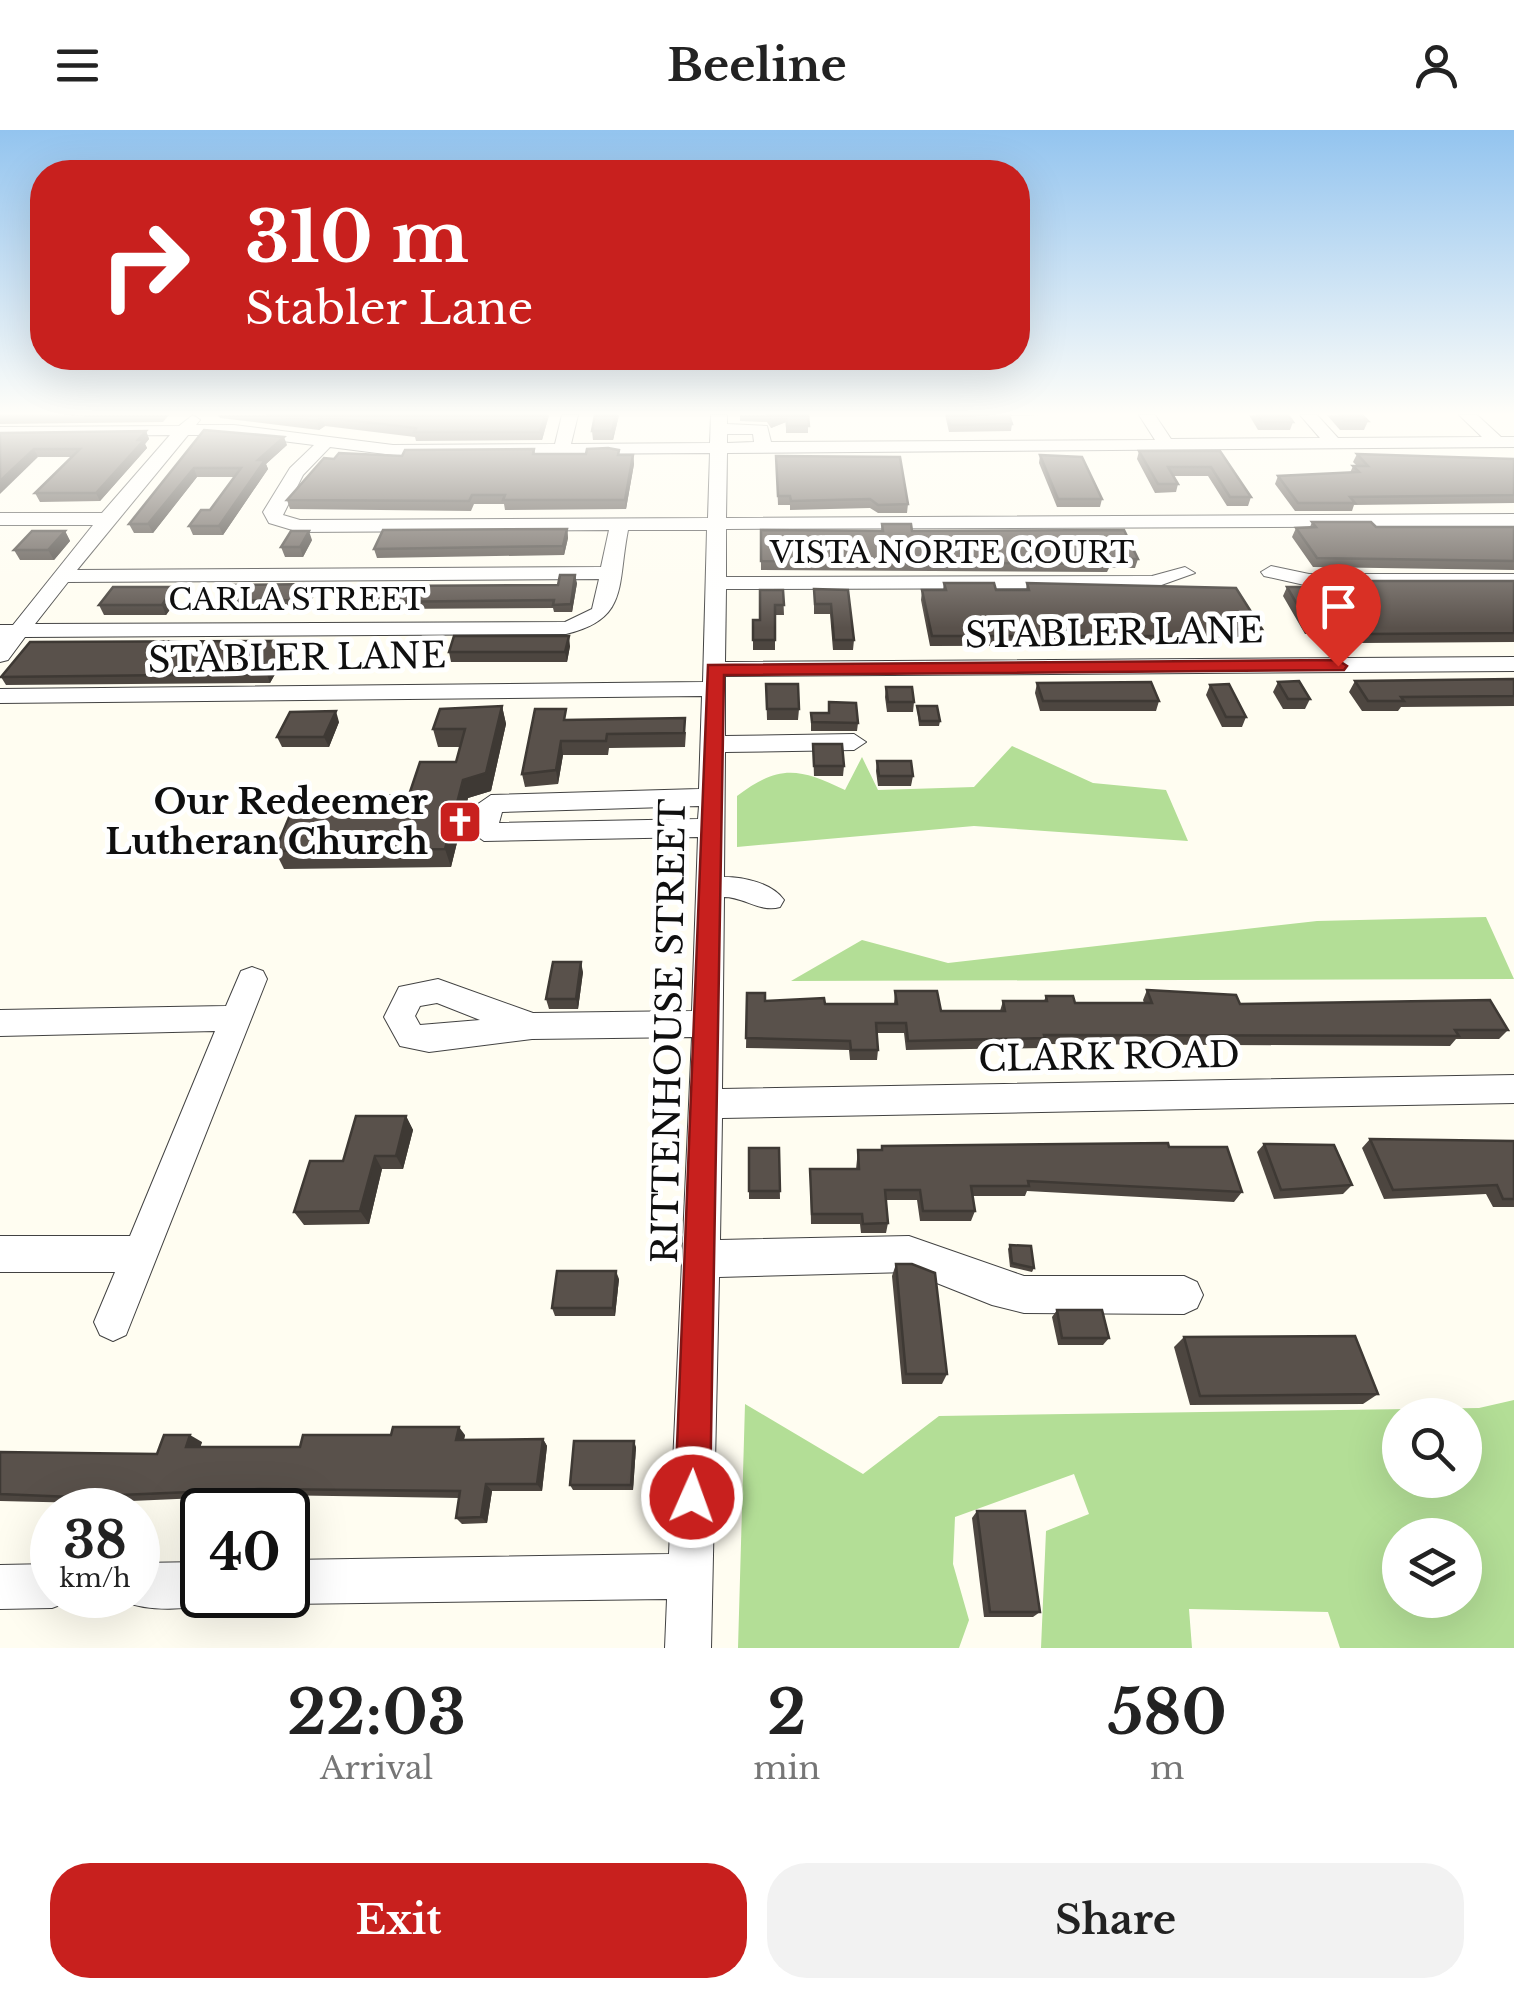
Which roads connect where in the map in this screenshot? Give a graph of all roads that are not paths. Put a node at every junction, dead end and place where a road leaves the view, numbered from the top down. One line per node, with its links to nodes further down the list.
1 (136, 486): 4 (street)
2 (288, 486): 8 (street)
3 (718, 486): 7 (street, RITTENHOUSE STREET)
4 (107, 519): 5 (street); 12 (street)
5 (0, 520)
6 (1514, 520): 7 (street)
7 (718, 523): 8 (street); 14 (street, RITTENHOUSE STREET)
8 (620, 524): 10 (street)
9 (1271, 572): 13 (street)
10 (610, 573): 12 (street); 15 (street, CARLA STREET)
11 (1186, 573): 14 (street, VISTA NORTE COURT)
12 (65, 576): 15 (street)
13 (1514, 580)
14 (716, 583): 18 (street, RITTENHOUSE STREET)
15 (10, 631): 16 (street)
16 (0, 656)
17 (1514, 664): 18 (street, STABLER LANE)
18 (714, 679): 19 (street, STABLER LANE); 21 (street, RITTENHOUSE STREET)
19 (0, 696)
20 (854, 742): 21 (street)
21 (713, 744): 22 (street, RITTENHOUSE STREET)
22 (712, 812): 22 (street); 23 (street, RITTENHOUSE STREET)
23 (710, 887): 24 (street); 27 (street, RITTENHOUSE STREET)
24 (770, 900)
25 (252, 979): 26 (street)
26 (236, 1018): 29 (street); 33 (street)
27 (707, 1024): 28 (street); 31 (street, RITTENHOUSE STREET)
28 (532, 1026)
29 (2, 1027)
30 (1514, 1090): 31 (street, CLARK ROAD)
31 (706, 1104): 34 (street, RITTENHOUSE STREET)
32 (0, 1254): 33 (street)
33 (140, 1254): 36 (street)
34 (700, 1259): 35 (street); 37 (street, RITTENHOUSE STREET)
35 (1184, 1295)
36 (113, 1322)
37 (690, 1576): 38 (street); 41 (street, RITTENHOUSE STREET)
38 (310, 1582)
39 (30, 1586): 40 (street)
40 (0, 1587)
41 (688, 1648)

